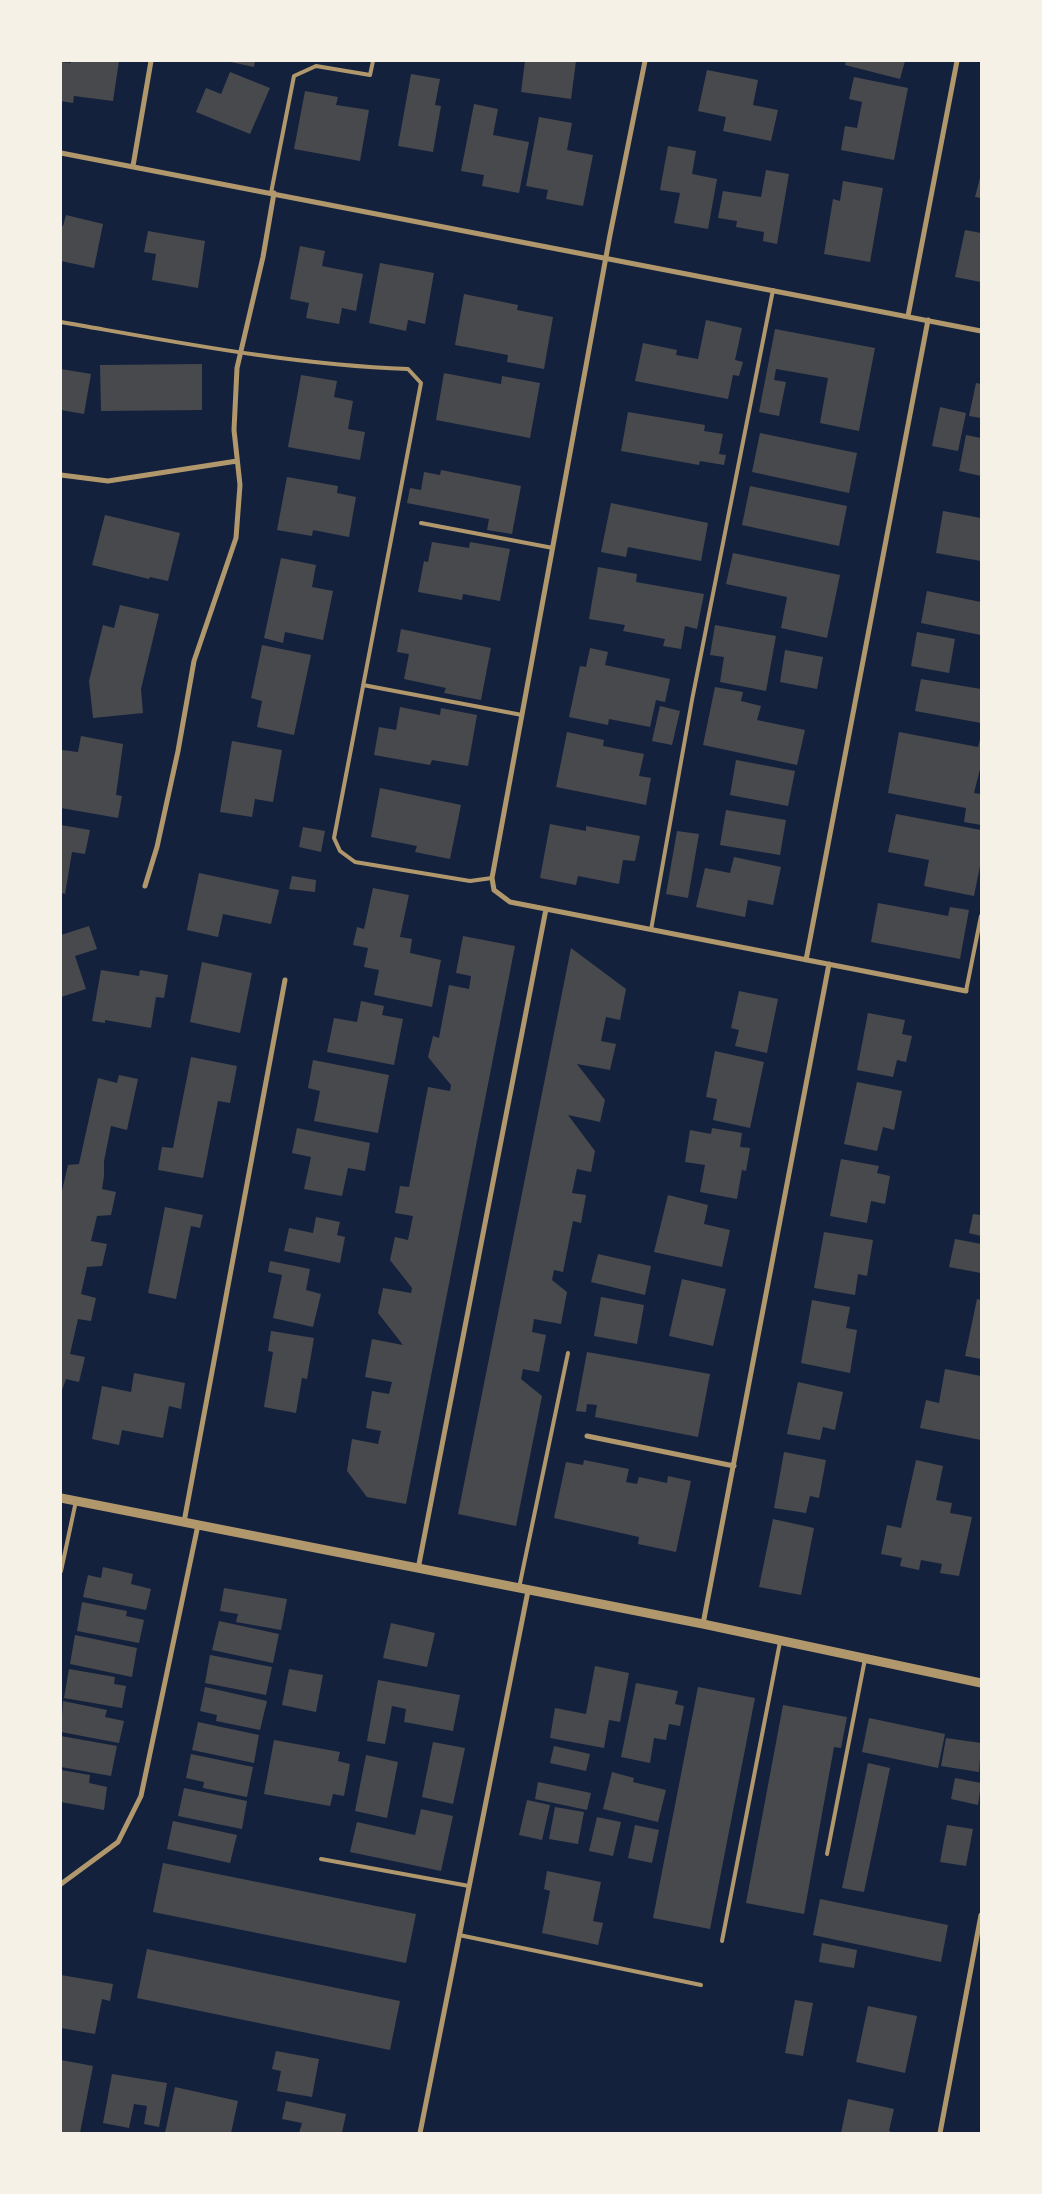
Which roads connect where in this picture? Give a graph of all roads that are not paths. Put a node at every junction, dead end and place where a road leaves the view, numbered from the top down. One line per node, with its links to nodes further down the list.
1 (151, 61): 6 (street)
2 (373, 61): 7 (lane)
3 (645, 61): 8 (street)
4 (957, 61): 10 (street)
5 (61, 152): 6 (street)
6 (133, 166): 7 (street)
7 (272, 193): 8 (street); 14 (street)
8 (606, 258): 9 (street); 18 (street)
9 (773, 290): 10 (street); 25 (lane)
10 (908, 316): 11 (street)
11 (928, 320): 13 (street); 26 (street)
12 (61, 322): 14 (lane)
13 (981, 331)
14 (240, 352): 15 (street); 19 (lane)
15 (237, 461): 16 (street); 22 (street)
16 (61, 475)
17 (420, 522): 18 (lane)
18 (553, 548): 20 (street)
19 (363, 685): 20 (lane); 21 (lane)
20 (522, 715): 21 (street)
21 (492, 878): 23 (street)
22 (144, 886)
23 (546, 909): 25 (street); 37 (street)
24 (981, 916): 29 (lane)
25 (652, 930): 26 (street)
26 (806, 960): 27 (street)
27 (830, 964): 29 (street); 32 (street)
28 (285, 980): 35 (street)
29 (966, 990)
30 (568, 1353): 39 (lane)
31 (587, 1436): 32 (street)
32 (734, 1466): 40 (street)
33 (61, 1498): 34 (street)
34 (76, 1501): 35 (street); 38 (lane)
35 (184, 1522): 36 (street)
36 (198, 1525): 37 (street); 46 (street)
37 (418, 1570): 39 (street)
38 (61, 1571)
39 (524, 1590): 40 (street); 47 (street)
40 (703, 1624): 41 (street)
41 (780, 1640): 42 (street); 50 (lane)
42 (865, 1659): 43 (street); 44 (lane)
43 (981, 1683)
44 (828, 1854)
45 (321, 1859): 47 (lane)
46 (61, 1884)
47 (469, 1886): 49 (street)
48 (981, 1915): 53 (street)
49 (460, 1935): 51 (lane); 52 (street)
50 (722, 1942)
51 (700, 1985)
52 (420, 2133)
53 (940, 2133)

